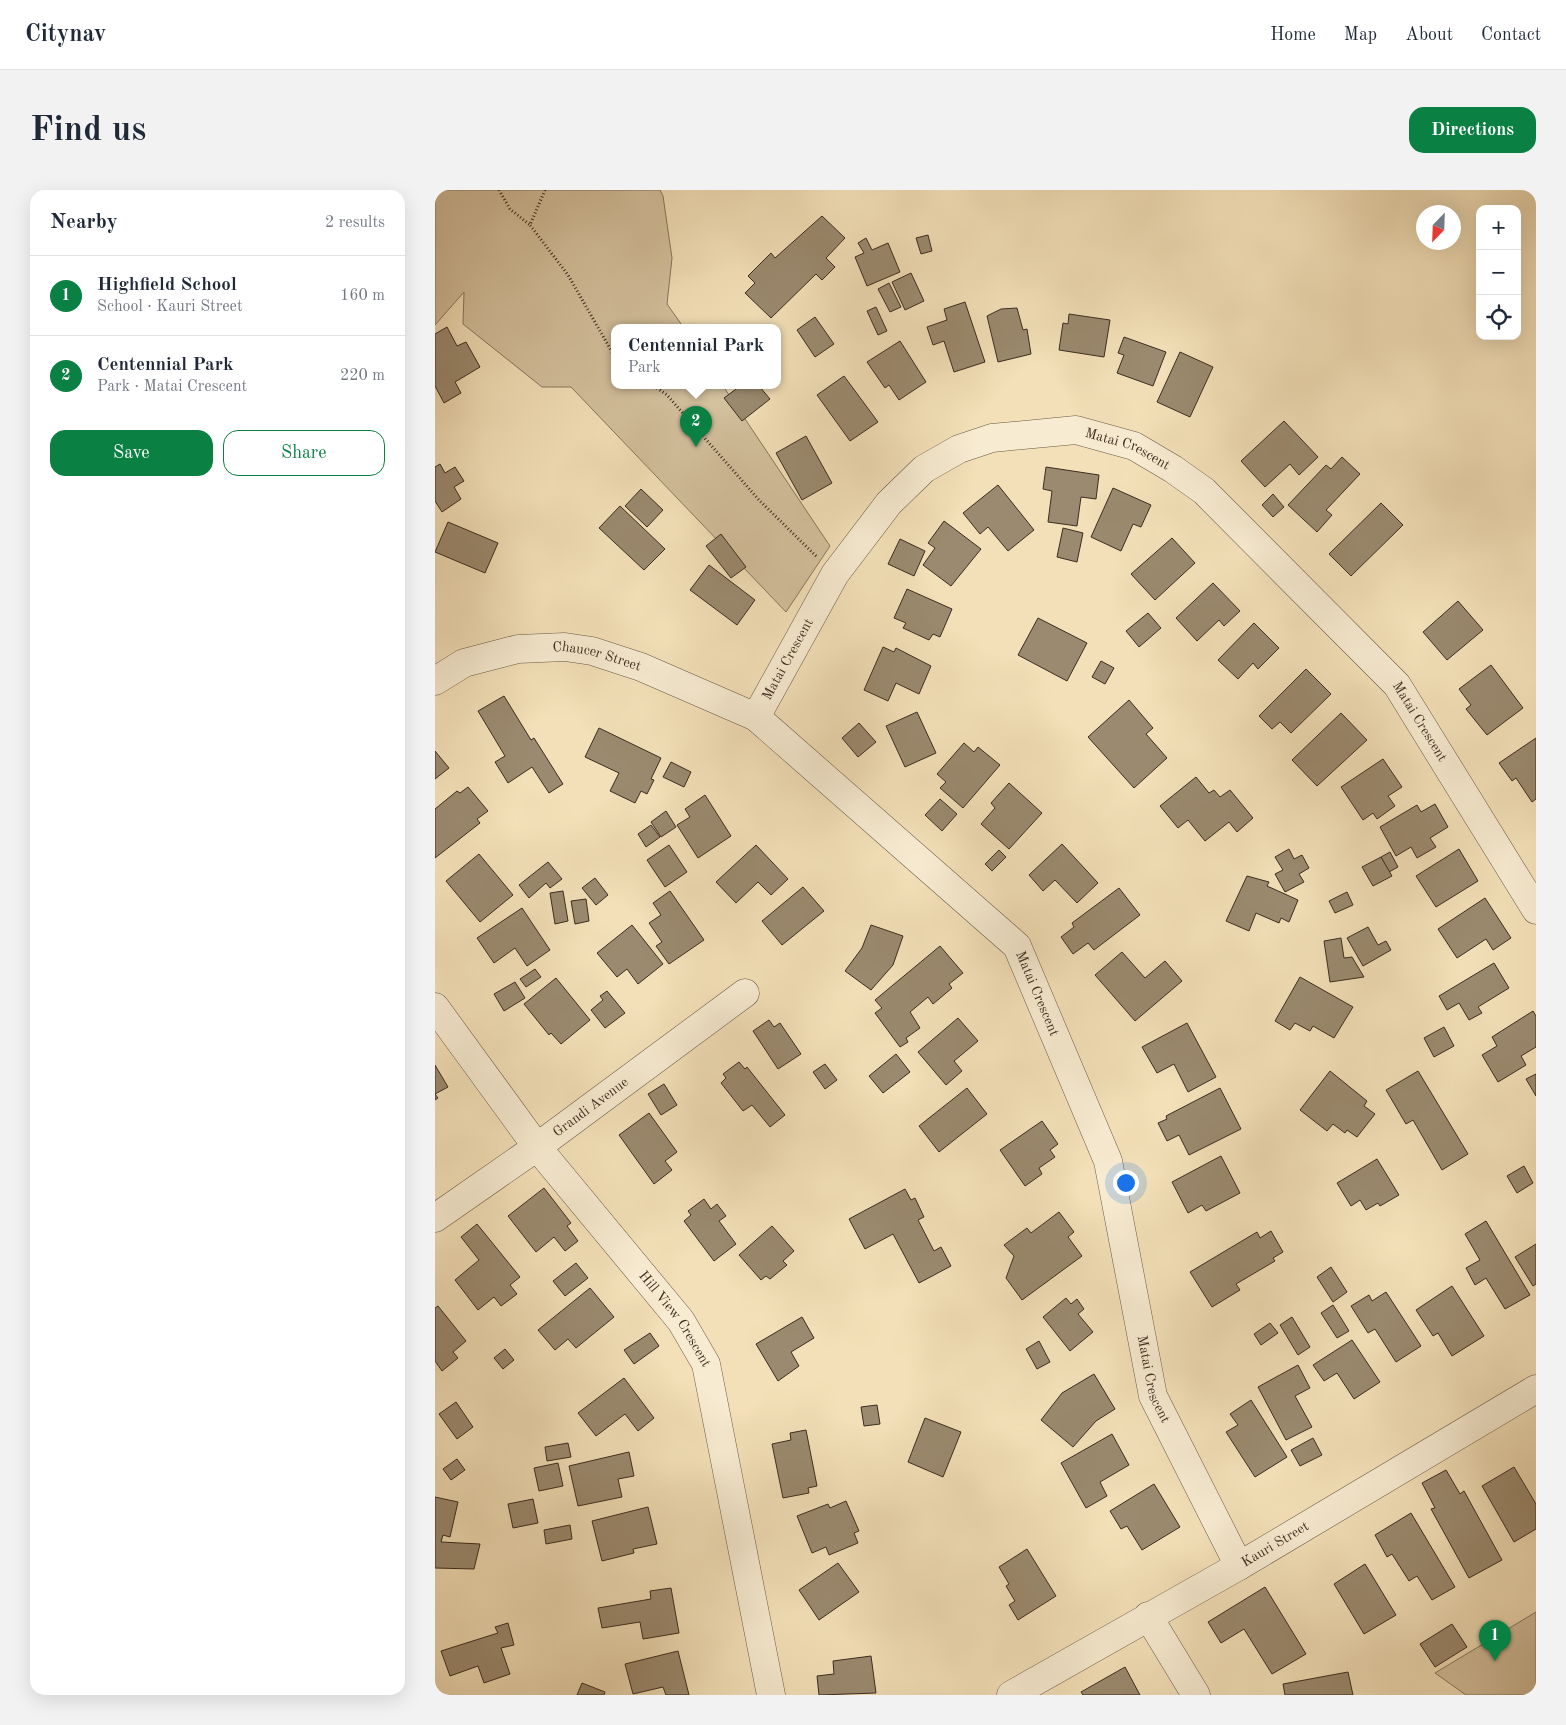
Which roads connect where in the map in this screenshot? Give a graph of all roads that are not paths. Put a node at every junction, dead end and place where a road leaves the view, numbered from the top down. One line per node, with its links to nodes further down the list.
1 (438, 672): 2 (street, Chaucer Street)
2 (756, 717): 3 (street, Matai Crescent); 9 (street, Matai Crescent)
3 (1536, 910)
4 (745, 993): 6 (street, Grandi Avenue)
5 (435, 1007): 6 (street, Hill View Crescent)
6 (537, 1147): 7 (street, Grandi Avenue); 11 (street, Hill View Crescent)
7 (435, 1218)
8 (1536, 1389): 9 (street, Kauri Street)
9 (1239, 1566): 10 (street, Kauri Street)
10 (1148, 1616): 12 (street, Kauri Street); 13 (street)
11 (771, 1695)
12 (1011, 1695)
13 (1196, 1695)

